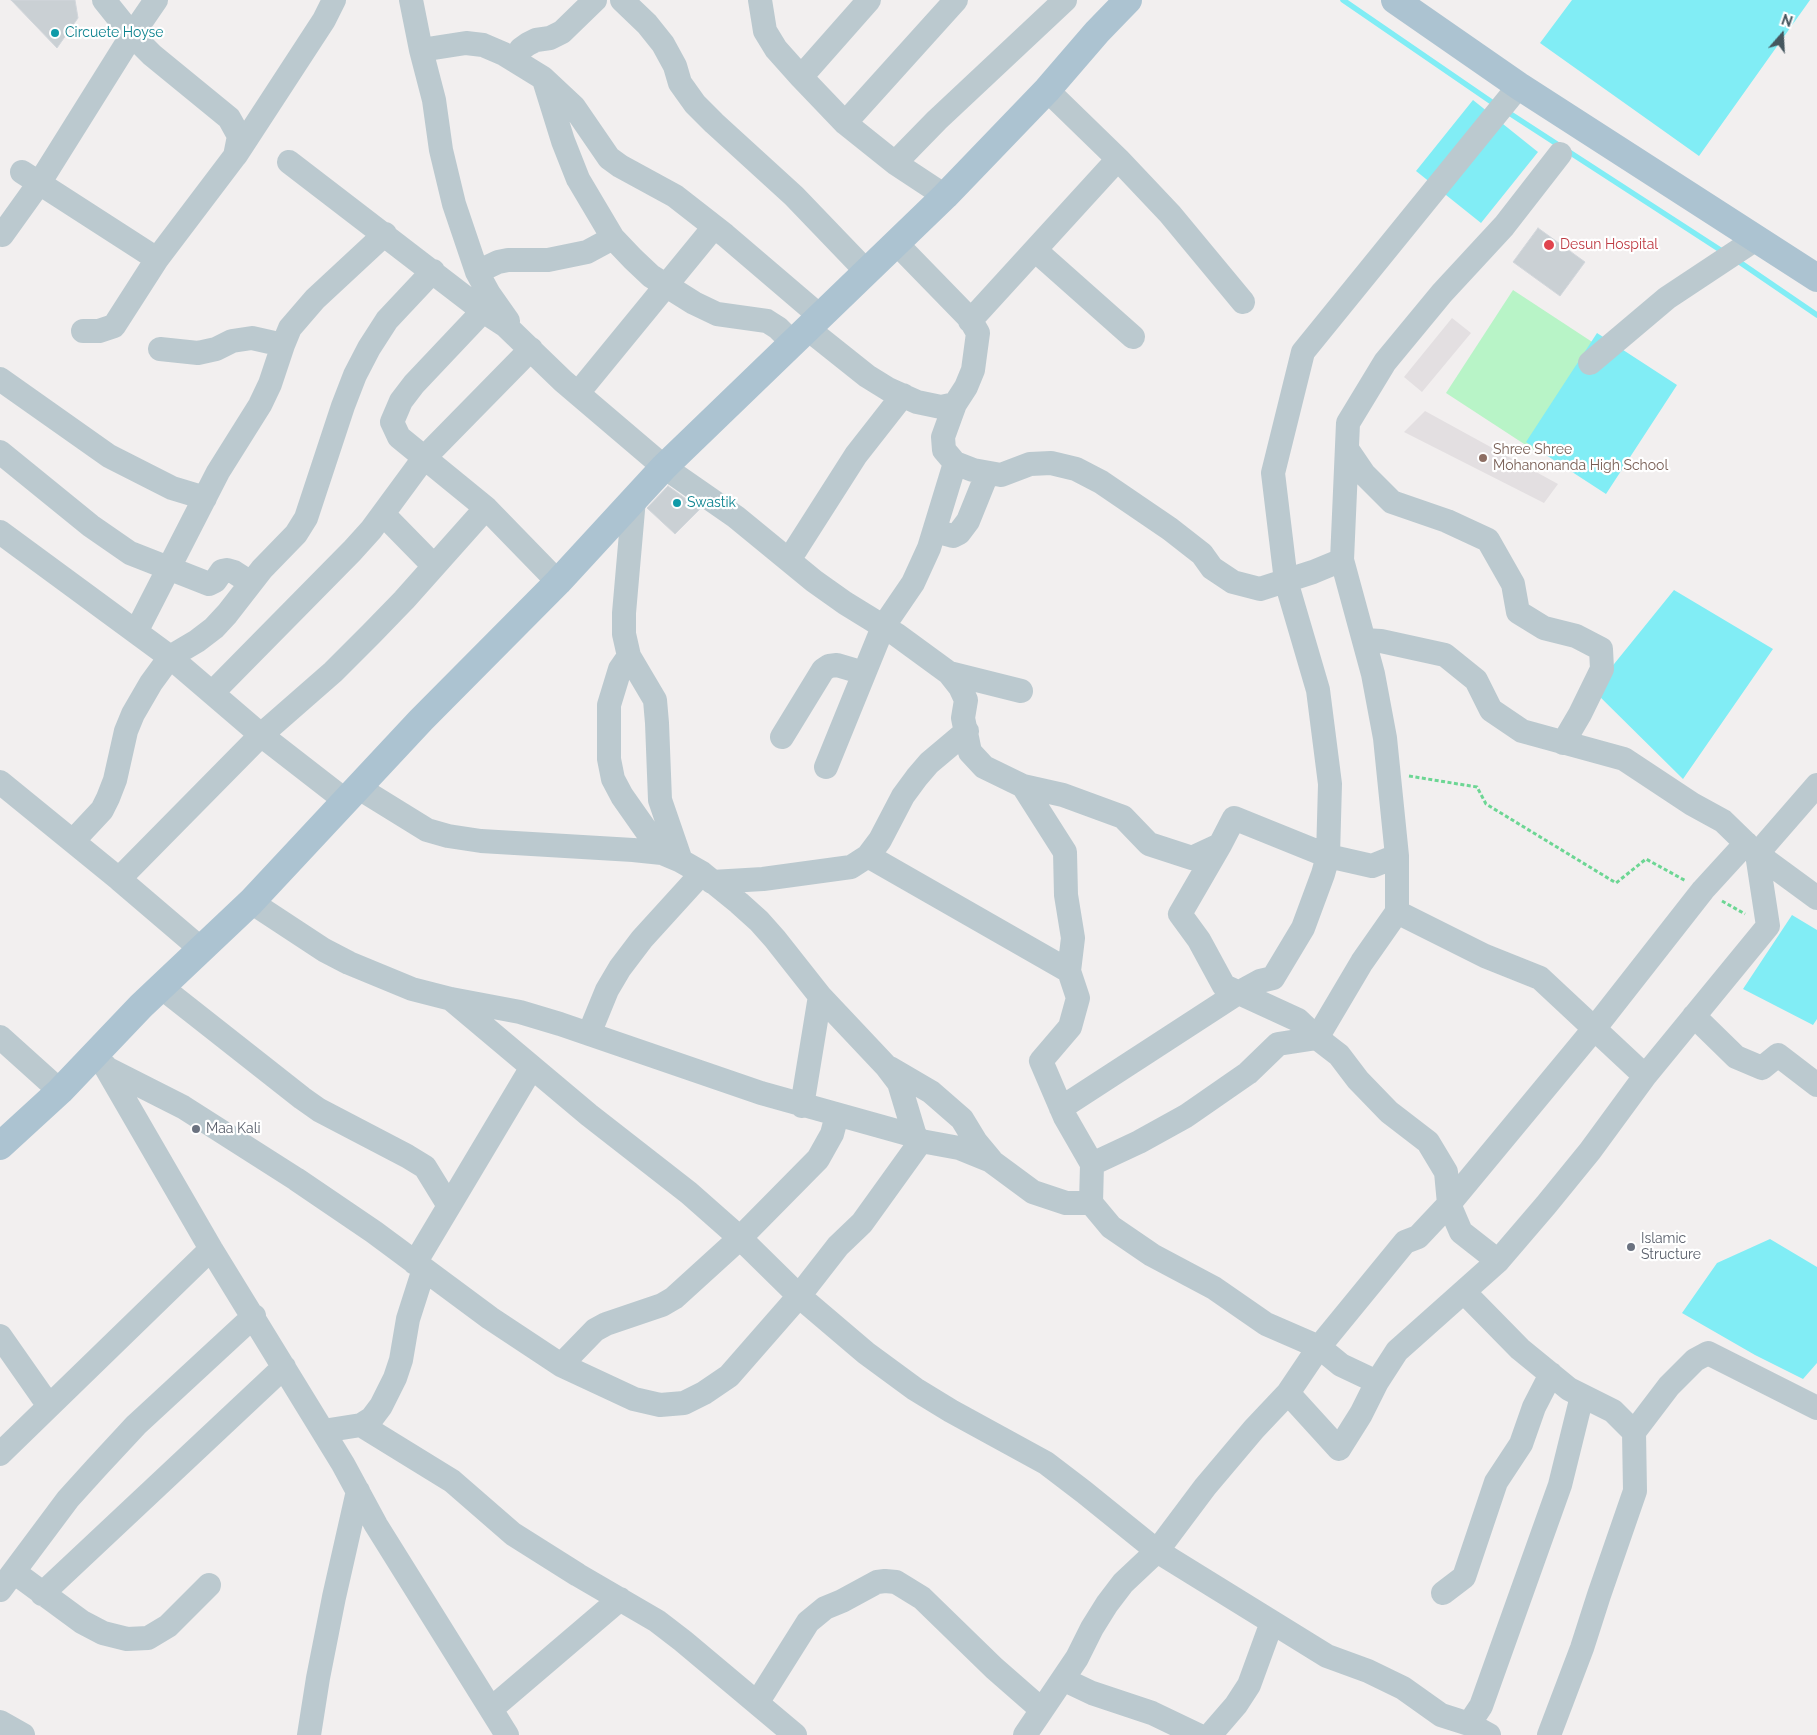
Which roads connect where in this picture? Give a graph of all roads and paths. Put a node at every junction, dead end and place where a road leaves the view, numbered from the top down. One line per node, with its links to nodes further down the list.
1 (104, 0): 13 (street)
2 (156, 0): 13 (street)
3 (334, 0): 22 (street)
4 (411, 0): 14 (street)
5 (595, 0): 15 (street)
6 (622, 0): 38 (street)
7 (760, 0): 16 (street)
8 (869, 0): 16 (street)
9 (956, 0): 20 (street)
10 (1065, 0): 25 (street)
11 (1128, 0): 19 (main road)
12 (1395, 0): 18 (main road)
13 (132, 35): 22 (street); 26 (street)
14 (421, 50): 15 (street); 37 (street)
15 (514, 60): 17 (street)
16 (801, 77): 20 (street)
17 (543, 78): 28 (street); 31 (street)
18 (1519, 86): 32 (main road); 71 (street)
19 (1047, 90): 23 (street); 27 (main road)
20 (845, 123): 25 (street)
21 (1560, 154): 55 (street)
22 (235, 156): 35 (street)
23 (1118, 159): 34 (street); 41 (street)
24 (289, 162): 29 (street)
25 (895, 163): 27 (street)
26 (31, 177): 30 (street); 35 (street)
27 (945, 196): 33 (main road)
28 (714, 227): 40 (street); 44 (street)
29 (385, 234): 36 (street); 48 (street)
30 (2, 236)
31 (613, 238): 37 (street); 40 (street)
32 (1756, 239): 39 (main road); 50 (street)
33 (896, 243): 38 (main road); 43 (street)
34 (1035, 250): 43 (street); 46 (street)
35 (157, 259): 45 (street)
36 (433, 271): 42 (street); 73 (street)
37 (477, 272): 47 (street)
38 (867, 272): 44 (main road)
39 (1817, 278)
40 (666, 286): 44 (street); 52 (street)
41 (1243, 302)
42 (483, 311): 47 (street); 57 (street)
43 (970, 321): 54 (street)
44 (807, 330): 53 (street); 59 (main road)
45 (83, 331)
46 (1133, 338)
47 (527, 344): 52 (street); 57 (street)
48 (283, 345): 49 (street); 61 (street)
49 (160, 349)
50 (1590, 363)
51 (0, 379): 61 (street)
52 (578, 393): 59 (street)
53 (903, 395): 54 (street); 67 (street)
54 (955, 404): 58 (street)
55 (1347, 449): 68 (street); 86 (street)
56 (0, 452): 70 (street)
57 (424, 458): 63 (street); 64 (street)
58 (955, 463): 60 (street); 65 (street)
59 (664, 467): 62 (main road); 67 (street)
60 (987, 474): 65 (street); 71 (street)
61 (205, 498): 70 (street)
62 (634, 499): 72 (main road); 77 (street)
63 (486, 508): 69 (street); 72 (street)
64 (383, 514): 69 (street); 82 (street)
65 (935, 531): 74 (street)
66 (0, 532): 75 (street)
67 (789, 560): 74 (street)
68 (1342, 560): 71 (street); 76 (street)
69 (434, 566): 84 (street)
70 (169, 568): 73 (street); 75 (street)
71 (1286, 581): 97 (street)
72 (558, 582): 92 (main road)
73 (251, 583): 78 (street)
74 (883, 627): 79 (street); 80 (street)
75 (136, 632): 78 (street)
76 (1364, 640): 86 (street); 88 (street)
77 (629, 656): 99 (street); 99 (street)
78 (170, 657): 82 (street); 93 (street)
79 (864, 673): 85 (street); 87 (street)
80 (949, 674): 81 (street); 83 (street)
81 (1022, 691)
82 (212, 693): 84 (street)
83 (967, 730): 91 (street); 96 (street)
84 (261, 735): 92 (street); 101 (street)
85 (782, 737)
86 (1563, 743): 95 (street)
87 (826, 767)
88 (1389, 773): 98 (street); 102 (path)
89 (0, 782): 93 (street)
90 (1817, 785): 95 (street)
91 (1023, 786): 94 (street); 108 (street)
92 (352, 794): 99 (street); 104 (main road)
93 (73, 841): 101 (street)
94 (1220, 845): 97 (street); 110 (street)
95 (1751, 849): 102 (street); 103 (street); 106 (street)
96 (868, 856): 100 (street); 108 (street)
97 (1328, 856): 98 (street); 110 (street)
98 (1397, 856): 105 (street)
99 (671, 857): 100 (street)
100 (707, 877): 111 (street); 115 (street)
101 (119, 879): 107 (street)
102 (1703, 890): 106 (path); 114 (street)
103 (1817, 898)
104 (251, 902): 107 (main road); 112 (street)
105 (1397, 912): 114 (street); 117 (street)
106 (1768, 926): 113 (street)
107 (201, 950): 109 (main road)
108 (1070, 971): 125 (street)
109 (161, 987): 118 (main road); 133 (street)
110 (1238, 993): 117 (street); 125 (street)
111 (820, 996): 119 (street); 124 (street)
112 (451, 1000): 115 (street); 120 (street)
113 (1694, 1016): 121 (street); 122 (street)
114 (1594, 1029): 121 (street); 132 (street)
115 (589, 1034): 124 (street)
116 (0, 1037): 123 (street)
117 (1317, 1038): 130 (street); 132 (street)
118 (102, 1061): 123 (main road); 135 (street); 137 (street)
119 (886, 1066): 127 (street); 129 (street)
120 (532, 1067): 133 (street); 134 (street)
121 (1645, 1076): 136 (street)
122 (1817, 1085)
123 (60, 1091): 128 (main road)
124 (802, 1106): 126 (street)
125 (1061, 1108): 130 (street)
126 (837, 1115): 127 (street); 134 (street)
127 (918, 1138): 129 (street); 139 (street)
128 (0, 1146)
129 (991, 1161): 131 (street)
130 (1092, 1164): 131 (street)
131 (1091, 1203): 142 (street)
132 (1449, 1204): 136 (street); 142 (street)
133 (449, 1206): 137 (street)
134 (740, 1238): 139 (street); 143 (street)
135 (211, 1249): 140 (street); 149 (street)
136 (1498, 1261): 138 (street)
137 (419, 1266): 143 (street); 151 (street)
138 (1464, 1292): 145 (street); 146 (street)
139 (799, 1296): 143 (street); 156 (street)
140 (254, 1316): 144 (street); 157 (street)
141 (0, 1336): 149 (street)
142 (1319, 1348): 146 (street); 147 (street)
143 (561, 1365)
144 (284, 1367): 152 (street); 160 (street)
145 (1551, 1374): 148 (street); 159 (street)
146 (1376, 1382): 147 (street)
147 (1288, 1393): 156 (street)
148 (1582, 1396): 153 (street); 168 (street)
149 (49, 1406): 154 (street)
150 (1817, 1408): 153 (street)
151 (361, 1424): 152 (street); 161 (street)
152 (323, 1431): 155 (street)
153 (1634, 1432): 177 (street)
154 (0, 1454)
155 (358, 1491): 165 (street); 171 (street)
156 (1156, 1551): 162 (street); 163 (street)
157 (7, 1581): 160 (street)
158 (209, 1585): 160 (street)
159 (1443, 1593)
160 (42, 1594)
161 (620, 1599): 164 (street); 165 (street)
162 (1272, 1622): 168 (street); 175 (street)
163 (1064, 1678): 166 (street); 174 (street)
164 (757, 1703): 166 (street); 169 (street)
165 (491, 1709): 172 (street)
166 (1042, 1710): 173 (street)
167 (0, 1722): 170 (street)
168 (1469, 1724): 176 (street)
169 (790, 1733)
170 (22, 1735)
171 (309, 1735)
172 (507, 1735)
173 (1025, 1735)
174 (1198, 1735)
175 (1210, 1735)
176 (1489, 1735)
177 (1549, 1735)

